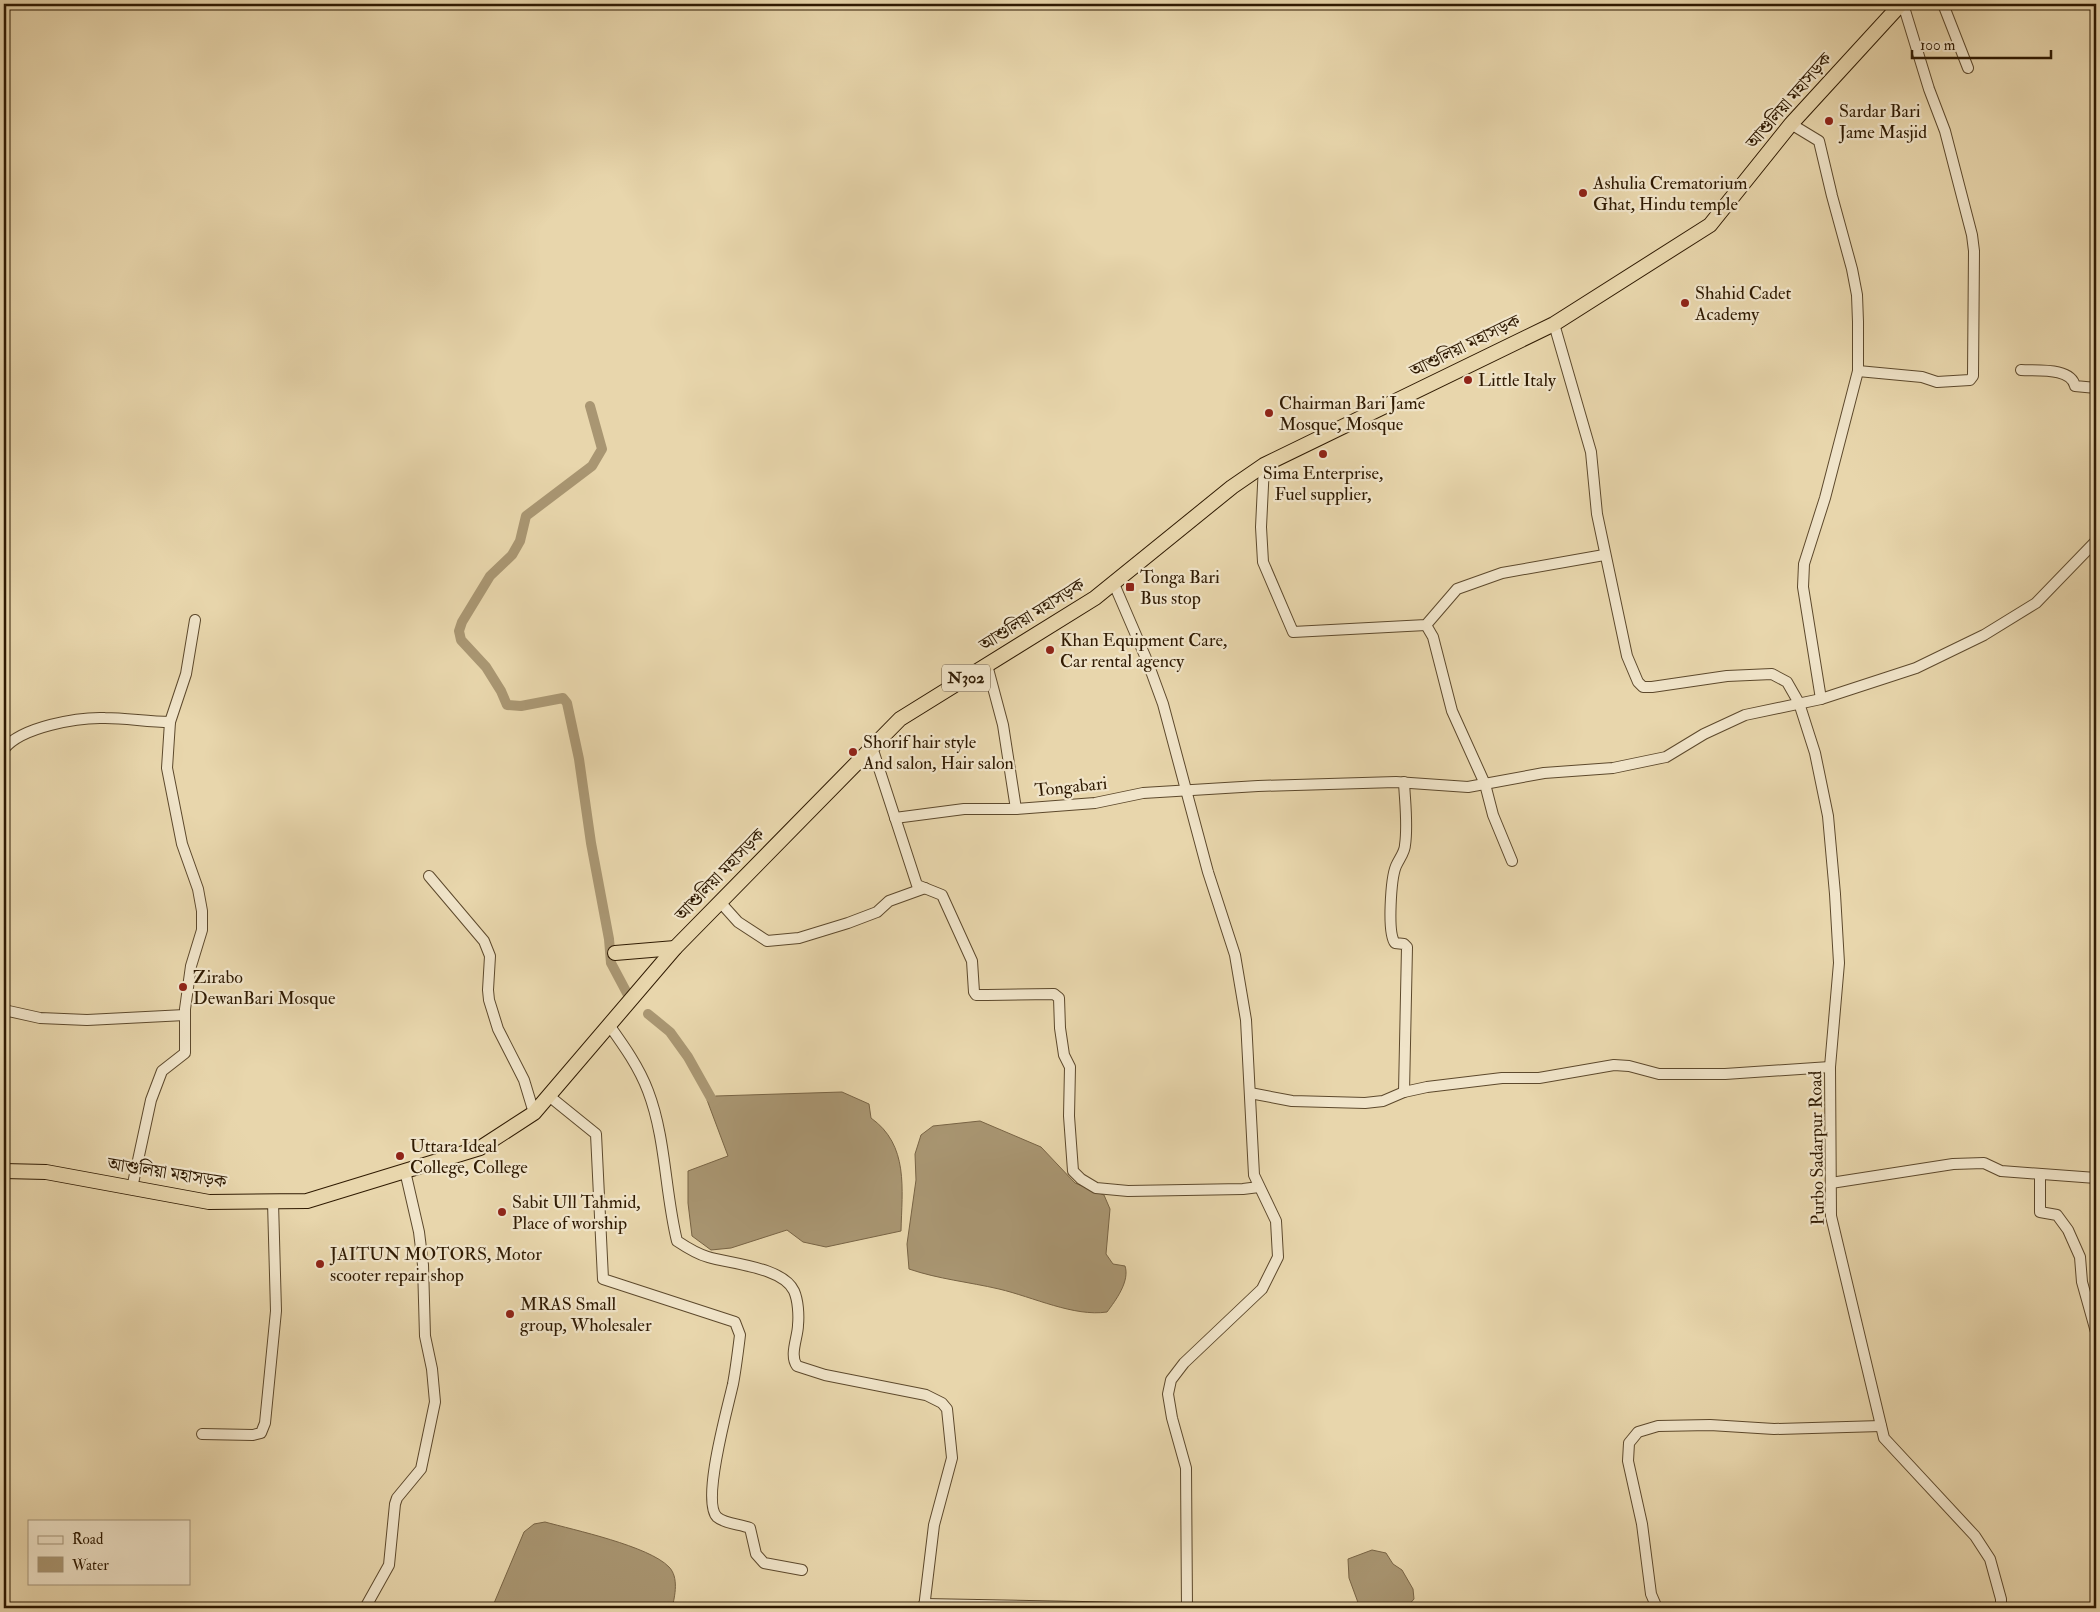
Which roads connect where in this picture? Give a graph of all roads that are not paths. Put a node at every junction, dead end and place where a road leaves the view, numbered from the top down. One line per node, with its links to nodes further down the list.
1 (1902, 4): 4 (highway, আশুলিয়া মহাসড়ক / N302); 7 (street)
2 (1943, 4): 3 (street)
3 (1968, 68)
4 (1791, 124): 5 (highway, আশুলিয়া মহাসড়ক / N302); 7 (street)
5 (1554, 324): 9 (highway, আশুলিয়া মহাসড়ক / N302); 11 (street)
6 (2021, 370): 8 (street)
7 (1858, 371): 16 (street)
8 (2096, 388)
9 (1264, 465): 12 (highway, আশুলিয়া মহাসড়ক / N302); 14 (street)
10 (2096, 541): 16 (street, Tongabari)
11 (1604, 554): 14 (street); 17 (street, Purbo Sadarpur Road)
12 (1114, 584): 15 (highway, আশুলিয়া মহাসড়ক / N302); 23 (street)
13 (195, 620): 18 (street)
14 (1426, 625): 22 (street)
15 (987, 665): 19 (highway, আশুলিয়া মহাসড়ক / N302); 24 (street, Tongabari)
16 (1821, 699): 17 (street, Tongabari)
17 (1799, 704): 22 (street, Tongabari); 35 (street, Purbo Sadarpur Road)
18 (170, 722): 20 (street); 33 (street)
19 (872, 747): 25 (street); 29 (highway, আশুলিয়া মহাসড়ক / N302)
20 (4, 749)
21 (1404, 782): 22 (street, Tongabari); 23 (street, Tongabari); 36 (street)
22 (1485, 784): 26 (street)
23 (1185, 792): 24 (street, Tongabari); 37 (street)
24 (1016, 809): 25 (street)
25 (895, 818): 28 (street)
26 (1512, 862)
27 (429, 876): 39 (street)
28 (925, 888): 29 (street); 45 (street)
29 (720, 902): 30 (highway, আশুলিয়া মহাসড়ক / N302)
30 (675, 948): 31 (highway); 34 (highway, আশুলিয়া মহাসড়ক / N302)
31 (615, 952)
32 (4, 1010): 33 (street)
33 (185, 1015): 46 (street)
34 (609, 1025): 38 (highway, আশুলিয়া মহাসড়ক / N302); 52 (street)
35 (1830, 1067): 36 (street); 44 (street, Purbo Sadarpur Road)
36 (1404, 1092): 37 (street)
37 (1250, 1093): 45 (street)
38 (549, 1096): 39 (highway, আশুলিয়া মহাসড়ক / N302); 51 (street)
39 (534, 1113): 41 (highway, আশুলিয়া মহাসড়ক / N302)
40 (4, 1171): 46 (highway, আশুলিয়া মহাসড়ক / N302)
41 (405, 1171): 47 (highway, আশুলিয়া মহাসড়ক / N302); 53 (street)
42 (2040, 1174): 43 (street); 44 (street); 48 (street)
43 (2096, 1178)
44 (1831, 1183): 49 (street, Purbo Sadarpur Road)
45 (1259, 1187): 55 (street)
46 (132, 1188): 47 (highway, আশুলিয়া মহাসড়ক / N302)
47 (273, 1202): 50 (street)
48 (2096, 1332)
49 (1881, 1426): 56 (street); 57 (street, Purbo Sadarpur Road)
50 (202, 1434)
51 (802, 1570)
52 (924, 1606): 54 (street)
53 (365, 1608)
54 (1136, 1608)
55 (1187, 1608)
56 (1656, 1608)
57 (2001, 1608)

